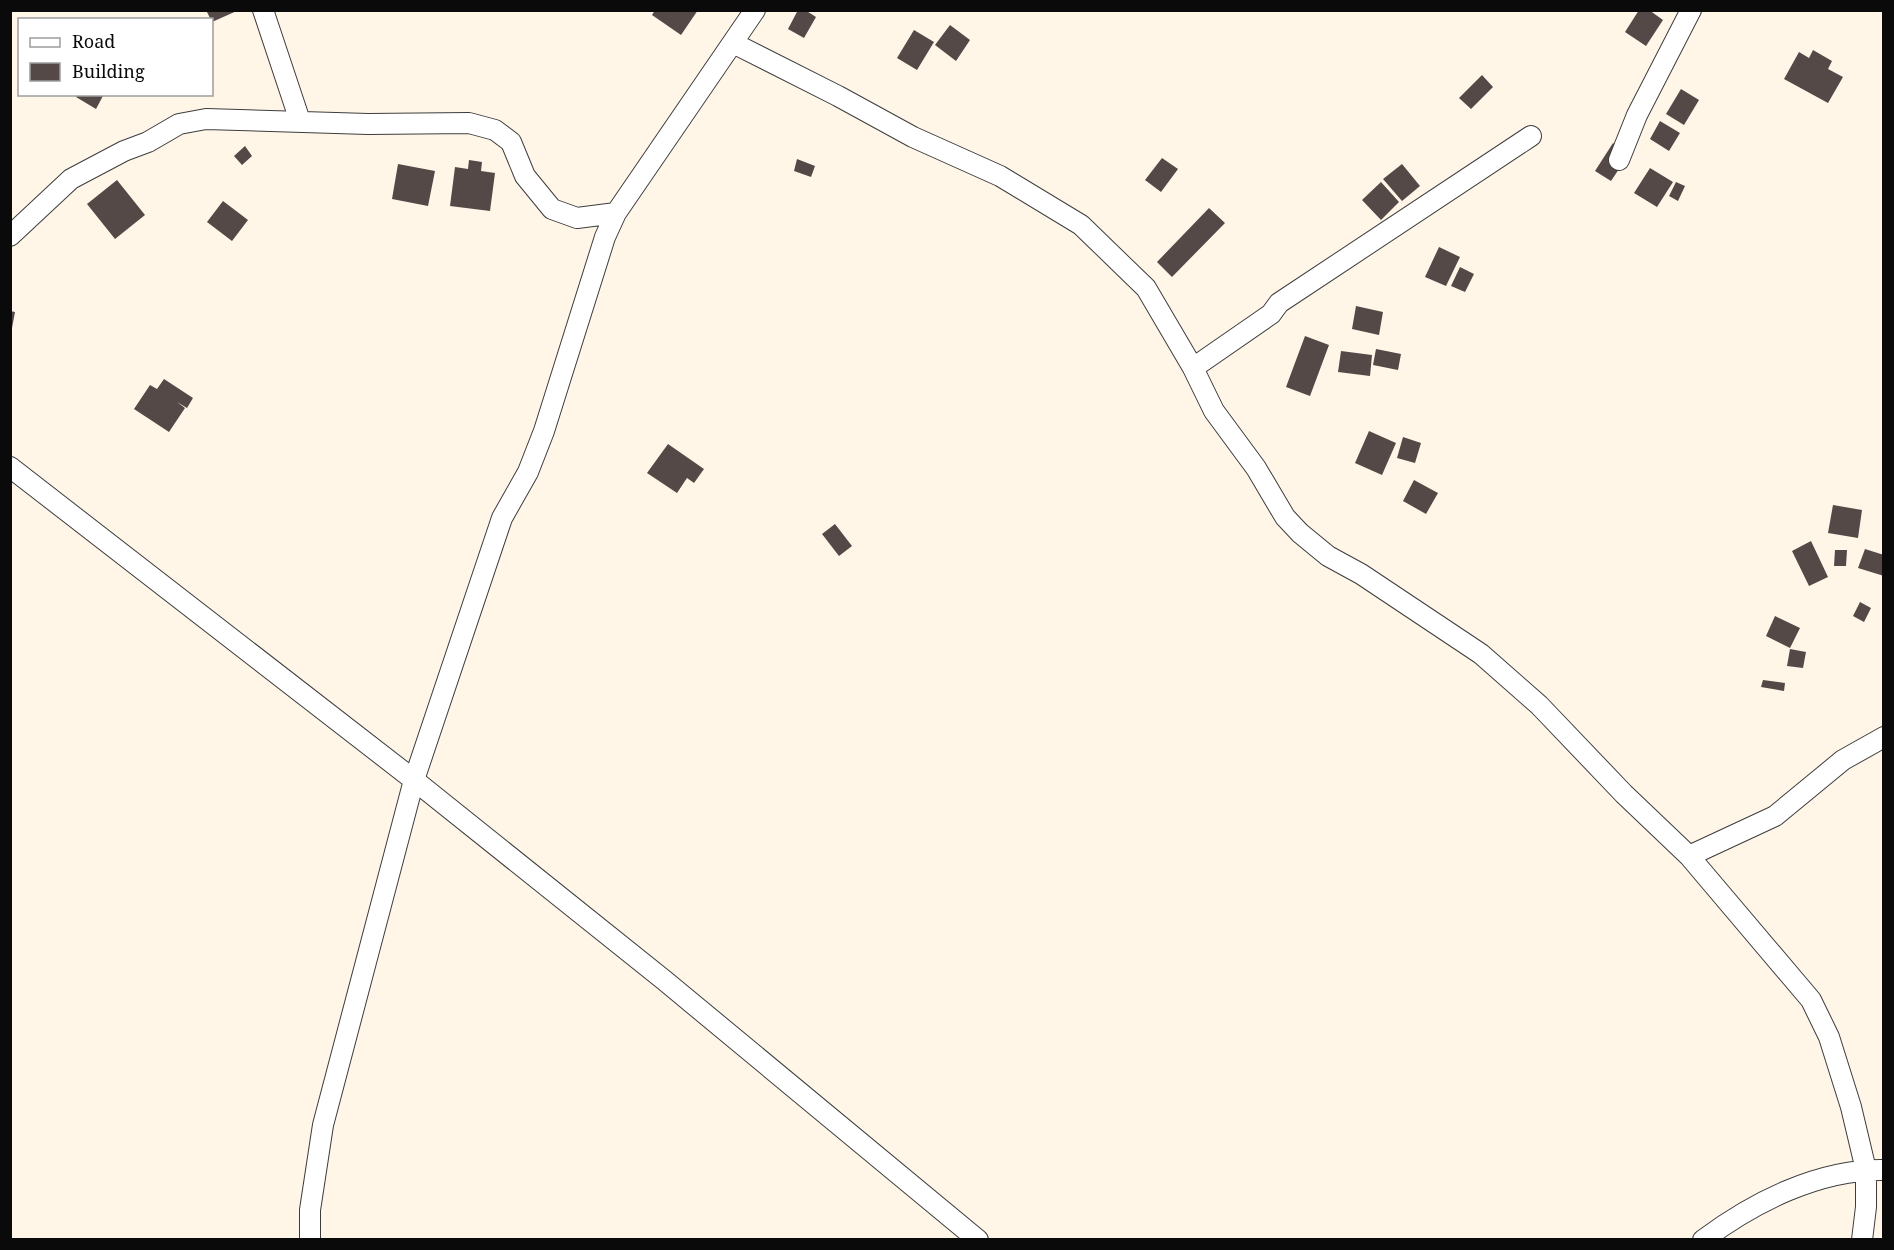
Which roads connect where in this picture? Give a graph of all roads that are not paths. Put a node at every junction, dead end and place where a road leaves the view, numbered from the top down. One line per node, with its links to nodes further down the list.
1 (263, 10): 5 (street)
2 (755, 10): 4 (street)
3 (1691, 10): 7 (street)
4 (734, 43): 8 (street); 10 (street)
5 (300, 121): 8 (street); 9 (street)
6 (1531, 136): 10 (street)
7 (1619, 160)
8 (616, 213): 13 (street)
9 (10, 236)
10 (1193, 368): 14 (street)
11 (10, 467): 13 (street)
12 (1884, 737): 14 (street)
13 (414, 780): 16 (street); 17 (street)
14 (1689, 856): 15 (street)
15 (1875, 1170): 18 (street); 19 (street)
16 (310, 1239)
17 (978, 1239)
18 (1703, 1239)
19 (1862, 1239)

